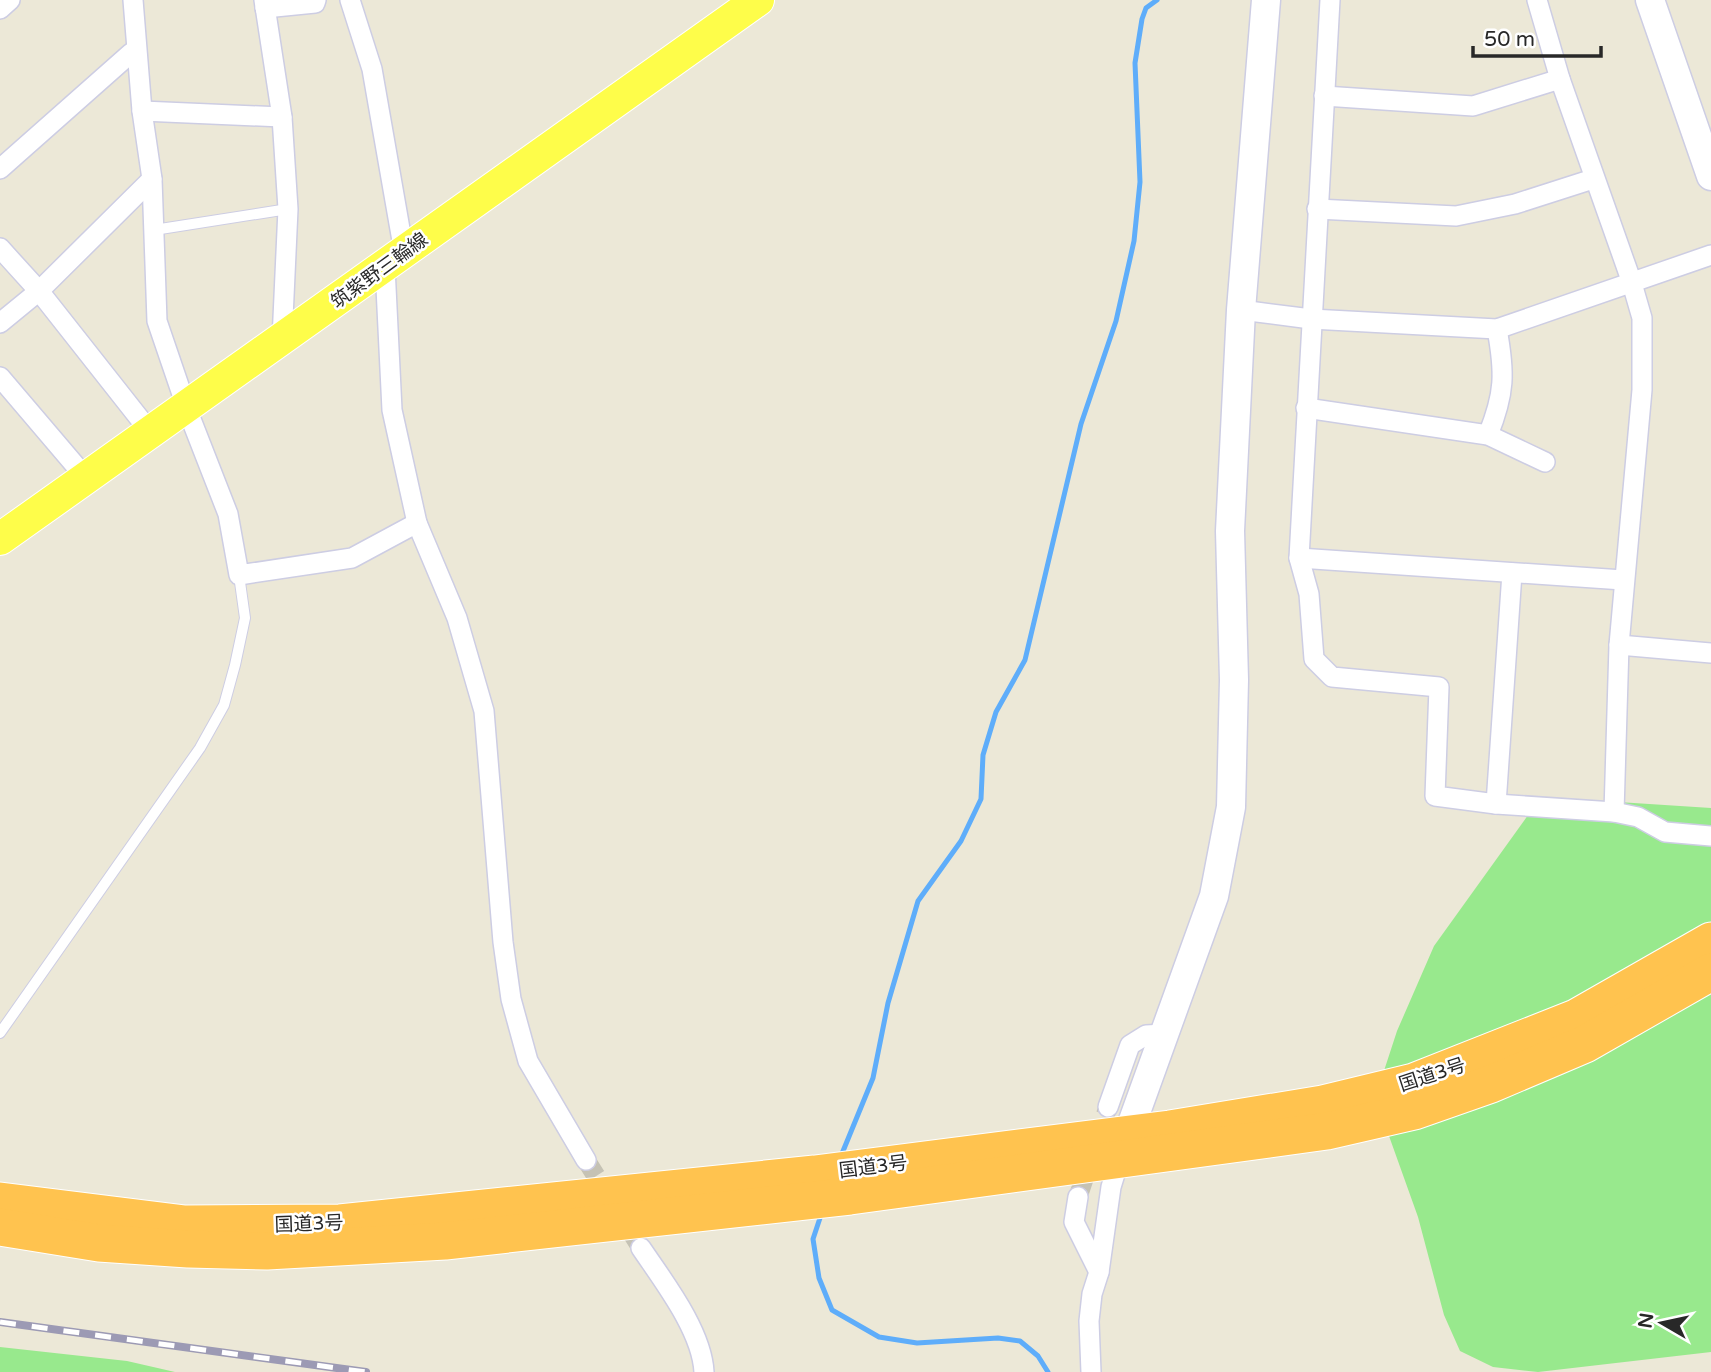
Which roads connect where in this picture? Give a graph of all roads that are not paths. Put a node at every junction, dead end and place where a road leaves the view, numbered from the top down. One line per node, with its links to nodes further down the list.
1 (10, 0): 11 (street)
2 (134, 0): 15 (street)
3 (316, 0): 10 (street)
4 (351, 0): 26 (street)
5 (758, 0): 26 (main road, 筑紫野三輪線)
6 (1266, 0): 29 (street)
7 (1330, 0): 14 (street)
8 (1537, 0): 13 (street)
9 (1650, 0): 18 (street)
10 (264, 4): 16 (street)
11 (0, 9)
12 (131, 53): 17 (street)
13 (1560, 79): 14 (street); 20 (street)
14 (1324, 96): 22 (street)
15 (142, 111): 16 (street); 19 (street)
16 (282, 117): 21 (street)
17 (0, 169)
18 (1711, 176)
19 (152, 179): 23 (street); 28 (street)
20 (1593, 179): 22 (street); 27 (street)
21 (288, 209): 23 (lane); 33 (street)
22 (1317, 209): 30 (street)
23 (154, 230): 36 (street)
24 (0, 248): 28 (street)
25 (1711, 255): 27 (street)
26 (394, 259): 33 (main road, 筑紫野三輪線); 41 (street)
27 (1632, 280): 32 (street); 46 (street)
28 (39, 291): 31 (street); 37 (street)
29 (1241, 310): 30 (street); 55 (street)
30 (1311, 319): 32 (street); 35 (street)
31 (0, 323)
32 (1497, 329): 38 (street)
33 (282, 340): 36 (main road, 筑紫野三輪線)
34 (0, 377): 40 (street)
35 (1306, 408): 38 (street); 43 (street)
36 (187, 409): 37 (main road, 筑紫野三輪線); 45 (street)
37 (151, 432): 40 (main road, 筑紫野三輪線)
38 (1488, 435): 39 (street)
39 (1545, 462)
40 (86, 478): 42 (main road, 筑紫野三輪線)
41 (417, 523): 45 (street); 56 (street)
42 (0, 539)
43 (1299, 558): 44 (street); 49 (street)
44 (1512, 573): 46 (street); 49 (street)
45 (239, 575): 54 (lane)
46 (1623, 580): 47 (street)
47 (1619, 645): 48 (street); 50 (street)
48 (1711, 653)
49 (1496, 804): 50 (street)
50 (1614, 812): 51 (street)
51 (1711, 836)
52 (1711, 940): 55 (highway, 国道3号)
53 (1711, 972): 55 (highway, 国道3号)
54 (0, 1033)
55 (1118, 1134): 62 (highway, 国道3号); 65 (street)
56 (586, 1160)
57 (0, 1182): 61 (highway)
58 (1078, 1197): 65 (street)
59 (0, 1201): 61 (highway, 国道3号)
60 (0, 1227): 61 (highway, 国道3号)
61 (106, 1229): 62 (highway, 国道3号); 62 (highway, 国道3号); 63 (highway)
62 (339, 1235)
63 (0, 1240)
64 (641, 1248): 66 (street)
65 (1099, 1272): 67 (street)
66 (704, 1372)
67 (1091, 1372)

